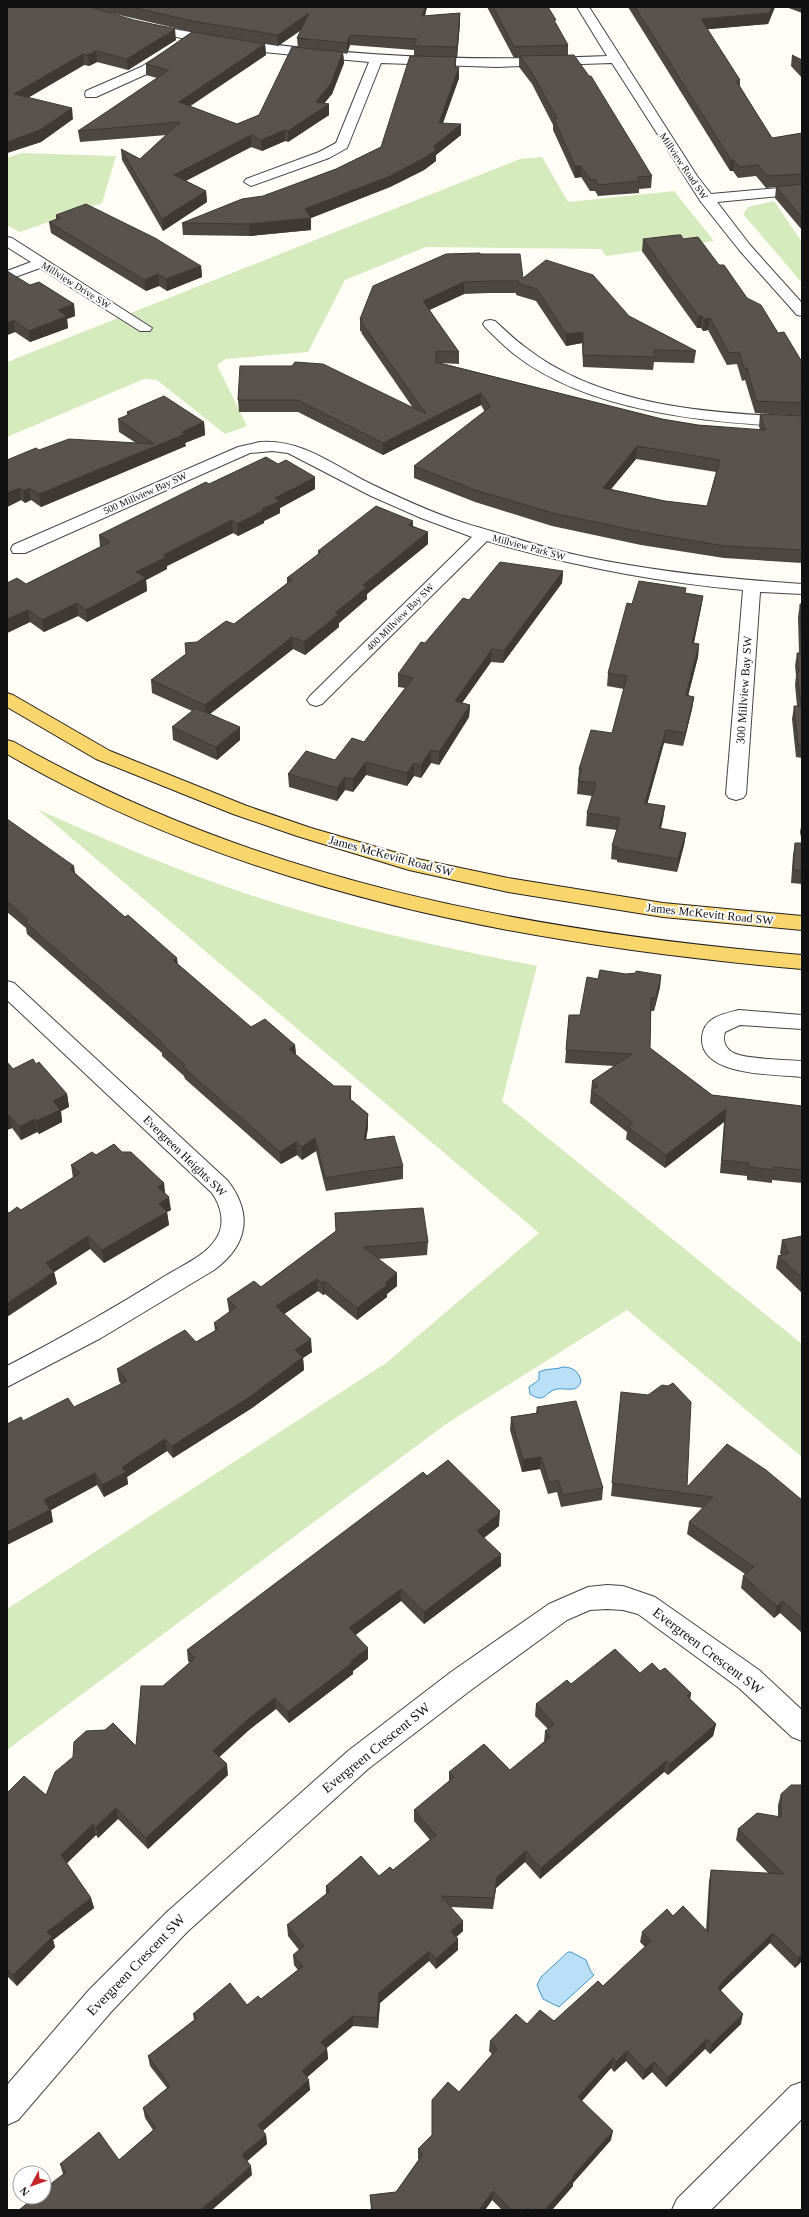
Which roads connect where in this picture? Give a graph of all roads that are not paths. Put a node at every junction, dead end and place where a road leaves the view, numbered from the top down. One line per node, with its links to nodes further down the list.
1 (583, 7): 4 (street, Millview Road SW)
2 (138, 26): 3 (street)
3 (189, 37): 5 (street); 6 (street)
4 (615, 59): 5 (street); 9 (street, Millview Road SW)
5 (376, 60): 7 (street)
6 (91, 94)
7 (251, 182)
8 (802, 190): 9 (street)
9 (706, 199): 13 (street, Millview Road SW)
10 (7, 241): 11 (street, Millview Drive SW)
11 (41, 263): 12 (street); 15 (street, Millview Drive SW)
12 (7, 276)
13 (802, 312)
14 (490, 324): 16 (street)
15 (145, 328)
16 (802, 422)
17 (273, 446): 18 (street, Millview Park SW); 19 (street, 500 Millview Bay SW)
18 (484, 534): 20 (street, Millview Park SW); 23 (street, 400 Millview Bay SW)
19 (18, 549)
20 (752, 586): 21 (street, Millview Park SW); 25 (street, 300 Millview Bay SW)
21 (802, 589)
22 (7, 699): 26 (main road, James McKevitt Road SW)
23 (316, 700)
24 (7, 746): 27 (main road)
25 (736, 794)
26 (802, 923)
27 (802, 962)
28 (12, 998): 31 (street, Evergreen Heights SW)
29 (802, 1022): 30 (street)
30 (802, 1069)
31 (7, 1377)
32 (802, 1728): 34 (street, Evergreen Crescent SW)
33 (802, 2097): 35 (street)
34 (7, 2109)
35 (688, 2210)

